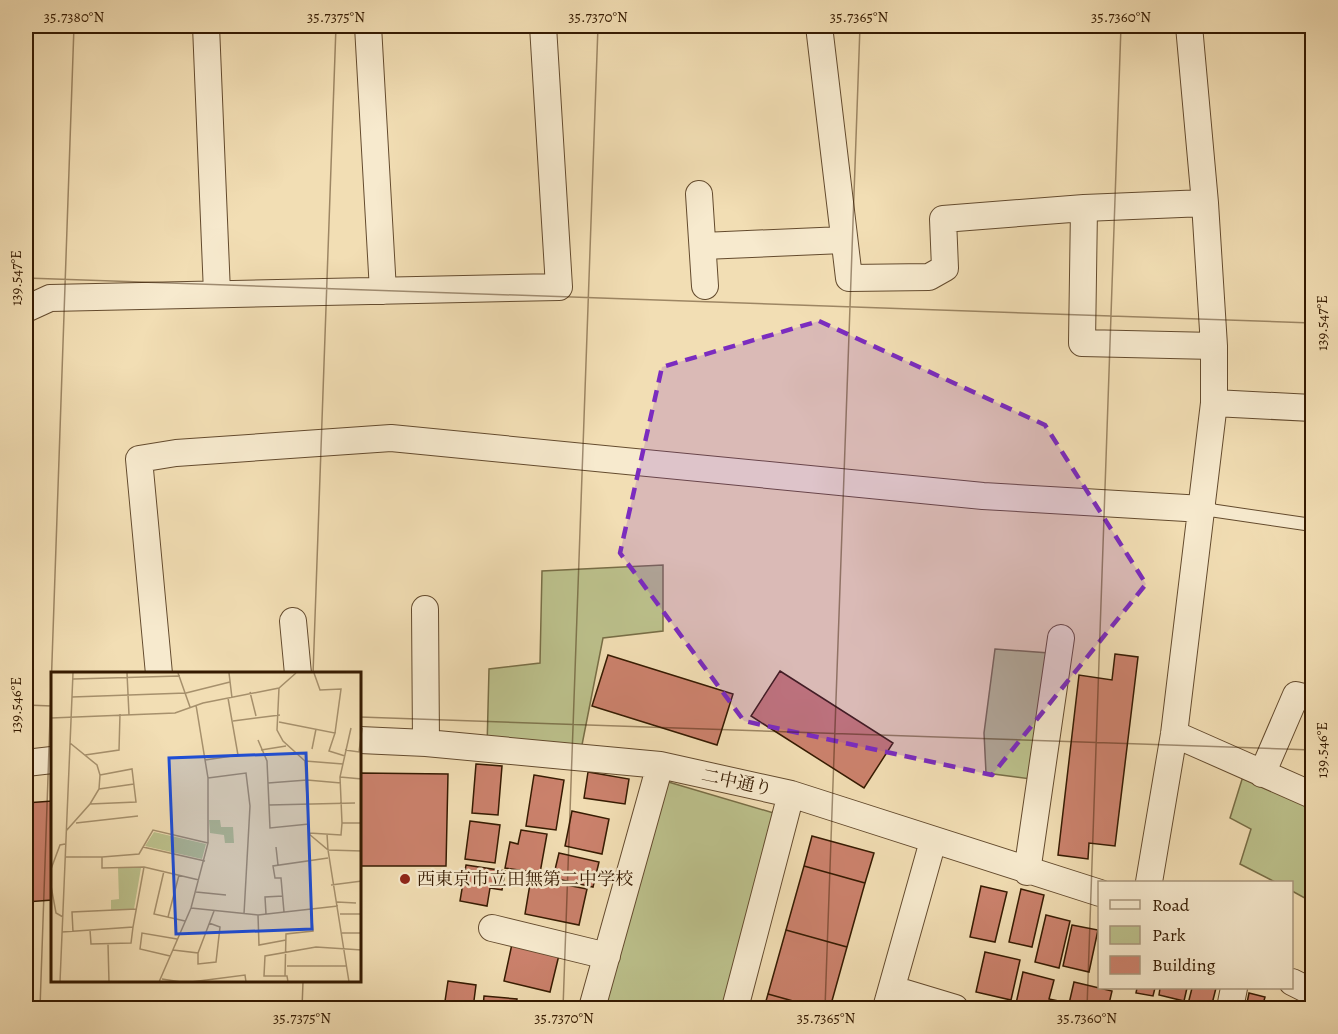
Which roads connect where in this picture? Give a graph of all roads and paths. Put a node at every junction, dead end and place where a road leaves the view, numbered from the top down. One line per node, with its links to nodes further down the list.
1 (206, 26): 13 (street)
2 (368, 26): 12 (street)
3 (543, 26): 12 (street)
4 (819, 26): 9 (street)
5 (1189, 26): 7 (street)
6 (699, 194): 10 (street)
7 (1205, 203): 8 (street); 15 (street)
8 (1084, 208): 9 (street); 15 (street)
9 (843, 240): 10 (street)
10 (703, 246): 11 (street)
11 (705, 286)
12 (383, 291): 13 (street)
13 (217, 293): 14 (street)
14 (26, 309)
15 (1214, 346): 16 (street)
16 (1215, 403): 17 (street); 18 (street)
17 (1312, 408)
18 (1203, 509): 19 (lane); 23 (street); 26 (street)
19 (1312, 525)
20 (424, 609): 28 (street)
21 (293, 621): 24 (street)
22 (1061, 638): 36 (street)
23 (159, 672)
24 (298, 672)
25 (1312, 699): 32 (street)
26 (1174, 734): 32 (street); 37 (street)
27 (362, 740): 28 (street, 二中通り)
28 (426, 743): 31 (street, 二中通り)
29 (51, 760): 30 (street)
30 (26, 763)
31 (660, 765): 33 (street, 二中通り); 40 (street)
32 (1262, 774): 34 (street)
33 (791, 794): 35 (street, 二中通り); 46 (street)
34 (1312, 795)
35 (933, 841): 36 (street, 二中通り); 44 (street)
36 (1028, 872): 38 (street, 二中通り)
37 (1149, 881)
38 (1098, 892)
39 (492, 928): 40 (street)
40 (607, 956): 45 (street)
41 (1293, 982): 43 (street)
42 (1234, 989): 48 (street)
43 (1312, 992)
44 (889, 999): 47 (street)
45 (592, 1008)
46 (735, 1008)
47 (955, 1008)
48 (1230, 1008)

